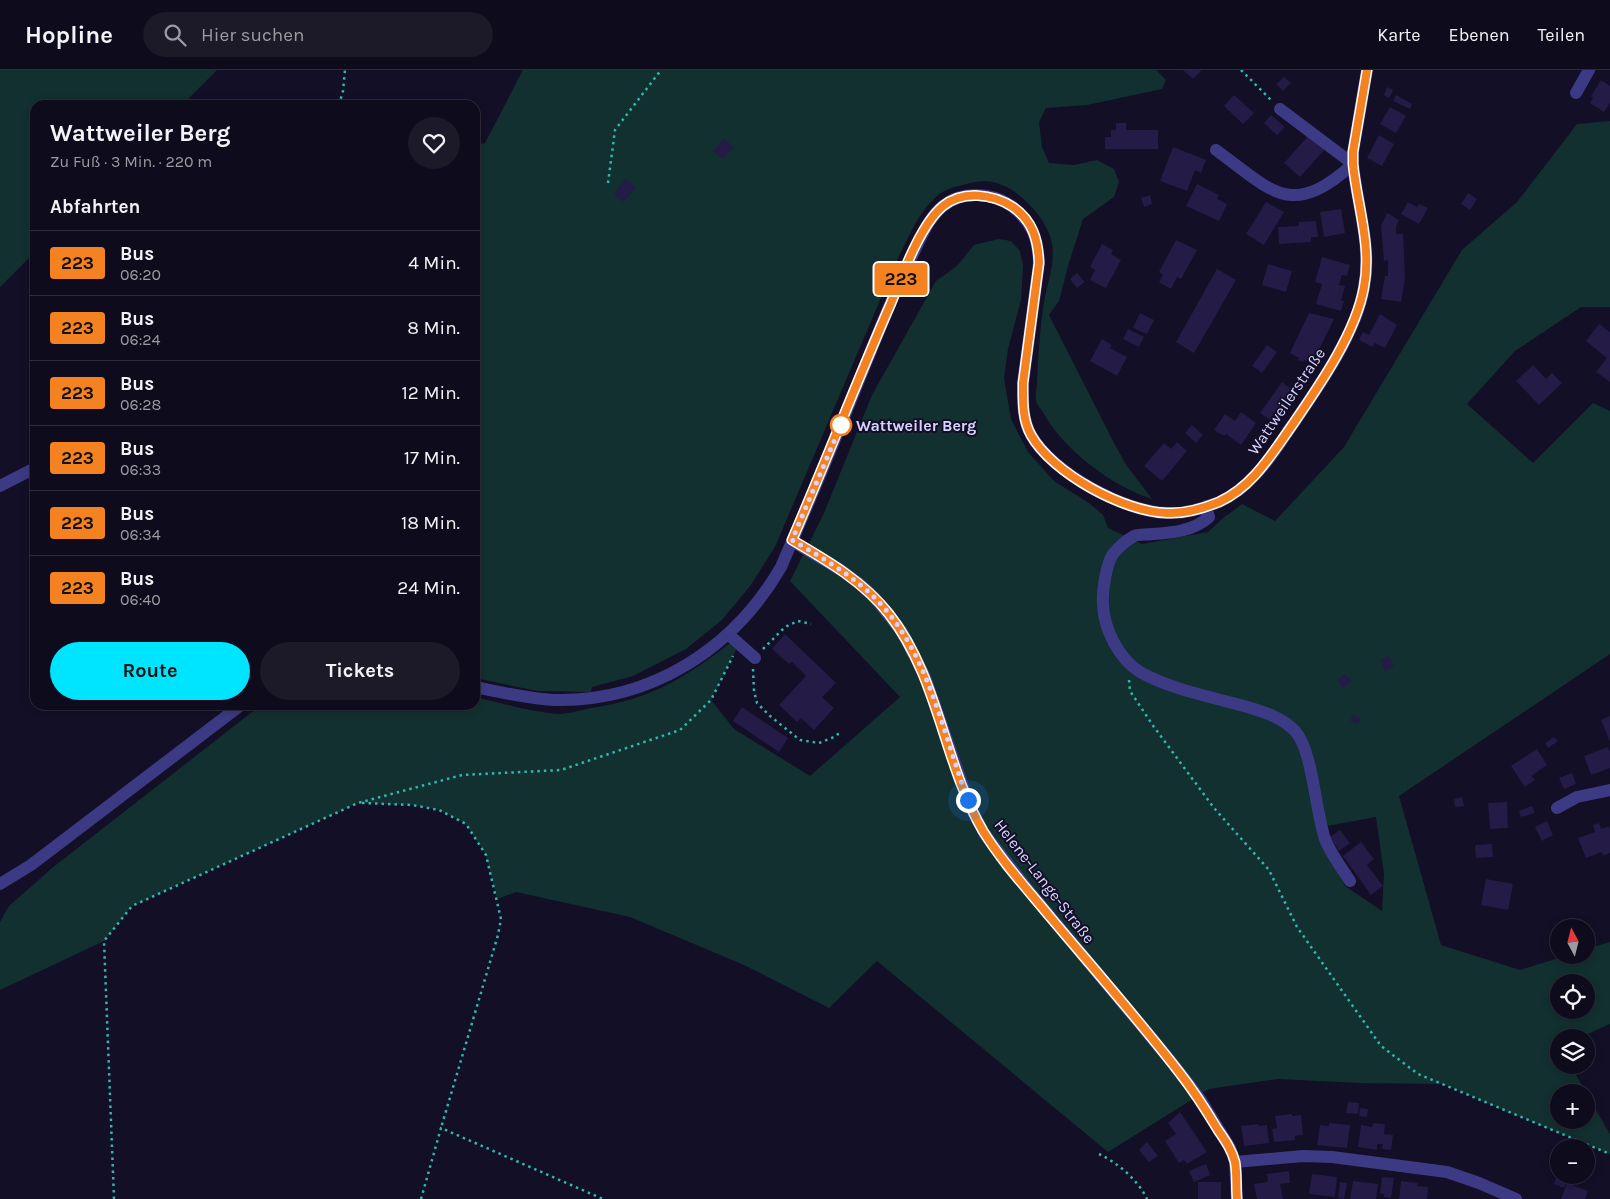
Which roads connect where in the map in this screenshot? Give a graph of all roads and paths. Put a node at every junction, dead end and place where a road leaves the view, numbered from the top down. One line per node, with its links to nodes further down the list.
1 (345, 70): 8 (path)
2 (661, 70): 12 (path)
3 (1241, 70): 6 (path)
4 (1367, 70): 11 (street, Wattweilerstraße)
5 (1589, 70): 7 (street)
6 (1260, 90)
7 (1576, 93)
8 (340, 100)
9 (1280, 109): 11 (street)
10 (1216, 150): 11 (street)
11 (1353, 164): 15 (street, Wattweilerstraße)
12 (608, 183)
13 (30, 471): 14 (street)
14 (0, 486)
15 (1206, 506): 16 (street, Wattweilerstraße); 21 (street)
16 (792, 540): 18 (street, Wattweilerstraße); 33 (street, Helene-Lange-Straße)
17 (811, 624): 20 (path)
18 (728, 634): 19 (street); 22 (street, Wattweilerstraße)
19 (739, 644): 20 (street); 26 (path)
20 (756, 658): 24 (path)
21 (1127, 661): 28 (street); 32 (path)
22 (480, 688)
23 (234, 710): 29 (street)
24 (841, 732)
25 (1610, 790): 27 (street)
26 (358, 803): 30 (path); 34 (path)
27 (1558, 808)
28 (1350, 881)
29 (0, 884)
30 (441, 1128): 35 (path); 36 (path)
31 (1099, 1154): 37 (path)
32 (1610, 1154)
33 (1235, 1162): 38 (street, Helene-Lange-Straße); 39 (street)
34 (114, 1199)
35 (421, 1199)
36 (603, 1199)
37 (1147, 1199)
38 (1237, 1199)
39 (1516, 1199)

